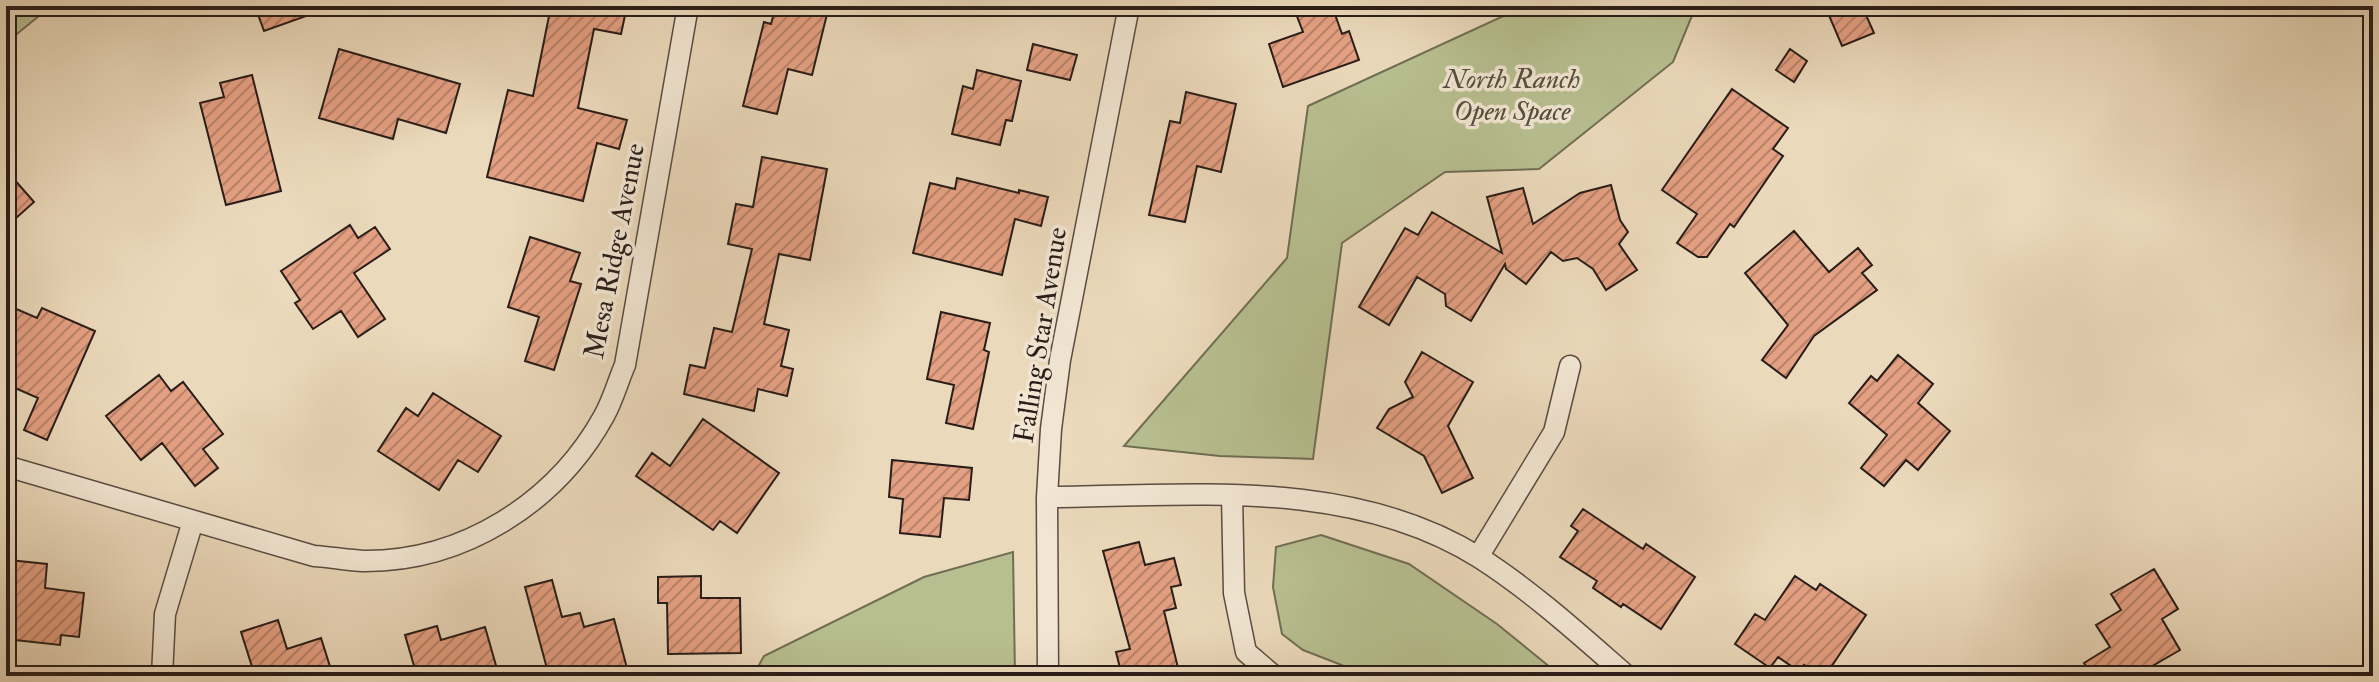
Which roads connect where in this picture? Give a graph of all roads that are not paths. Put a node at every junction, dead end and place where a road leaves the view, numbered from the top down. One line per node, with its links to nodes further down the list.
1 (688, 6): 7 (street, Mesa Ridge Avenue)
2 (1129, 6): 6 (street, Falling Star Avenue)
3 (1570, 366): 8 (street)
4 (6, 466): 7 (street, Mesa Ridge Avenue)
5 (1232, 495): 6 (street); 8 (street); 11 (street)
6 (1047, 497): 10 (street, Falling Star Avenue)
7 (193, 521): 9 (street)
8 (1478, 557): 12 (street)
9 (162, 676)
10 (1048, 676)
11 (1274, 676)
12 (1627, 676)

